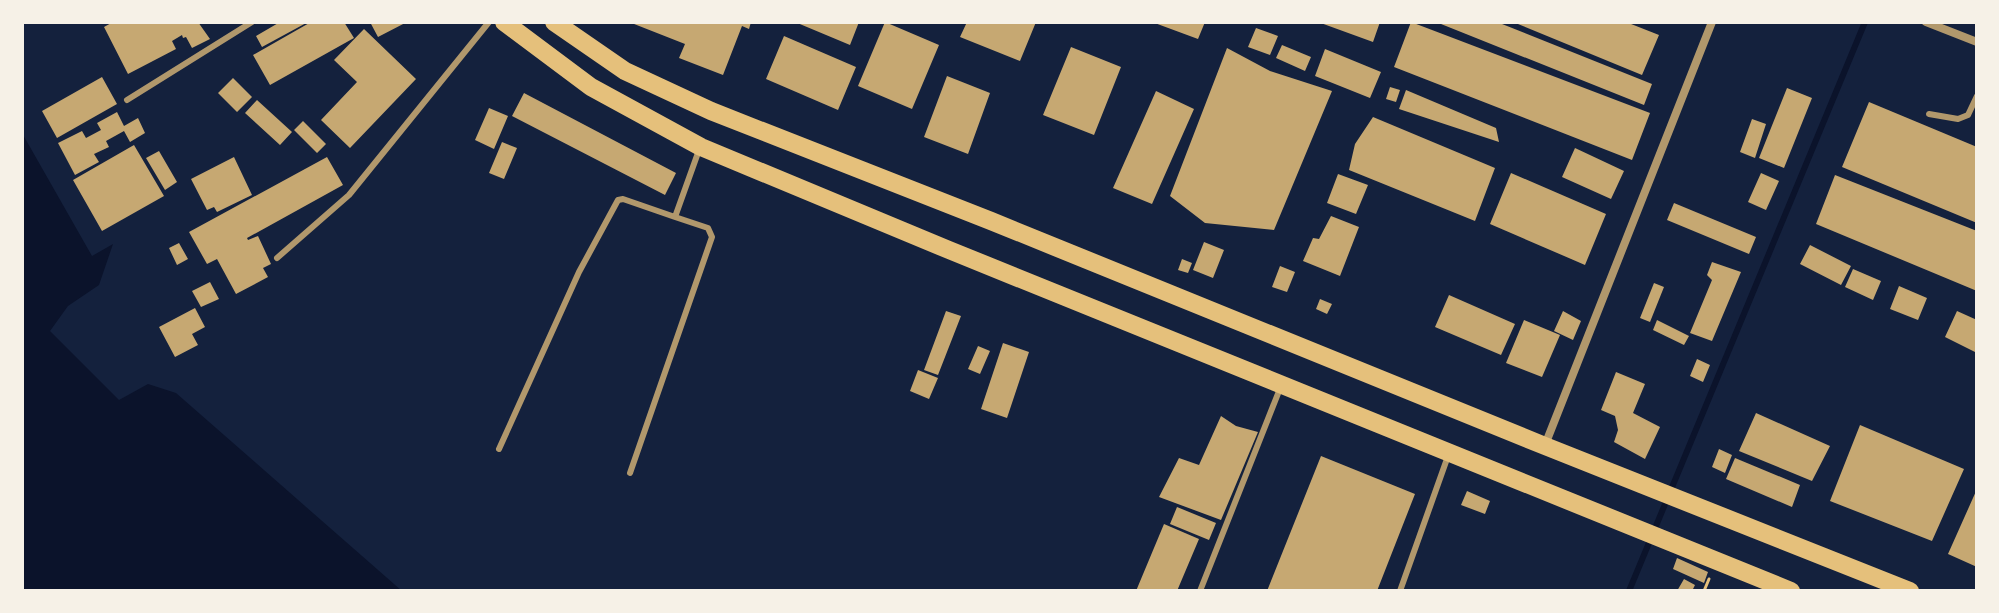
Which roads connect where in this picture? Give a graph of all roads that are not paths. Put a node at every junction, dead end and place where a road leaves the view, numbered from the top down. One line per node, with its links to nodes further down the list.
1 (252, 22): 9 (lane)
2 (489, 22): 13 (lane)
3 (504, 22): 11 (main road)
4 (554, 22): 15 (main road)
5 (1712, 22): 15 (street)
6 (1926, 22): 7 (street)
7 (1977, 42)
8 (1977, 96): 10 (lane)
9 (127, 100)
10 (1929, 114)
11 (701, 147): 12 (lane); 14 (main road)
12 (675, 217): 16 (lane); 18 (lane)
13 (277, 258)
14 (1282, 385): 17 (main road); 19 (lane)
15 (1545, 446): 22 (main road)
16 (499, 449)
17 (1449, 453): 20 (lane); 21 (main road)
18 (630, 473)
19 (1200, 591)
20 (1400, 591)
21 (1791, 591)
22 (1910, 591)

